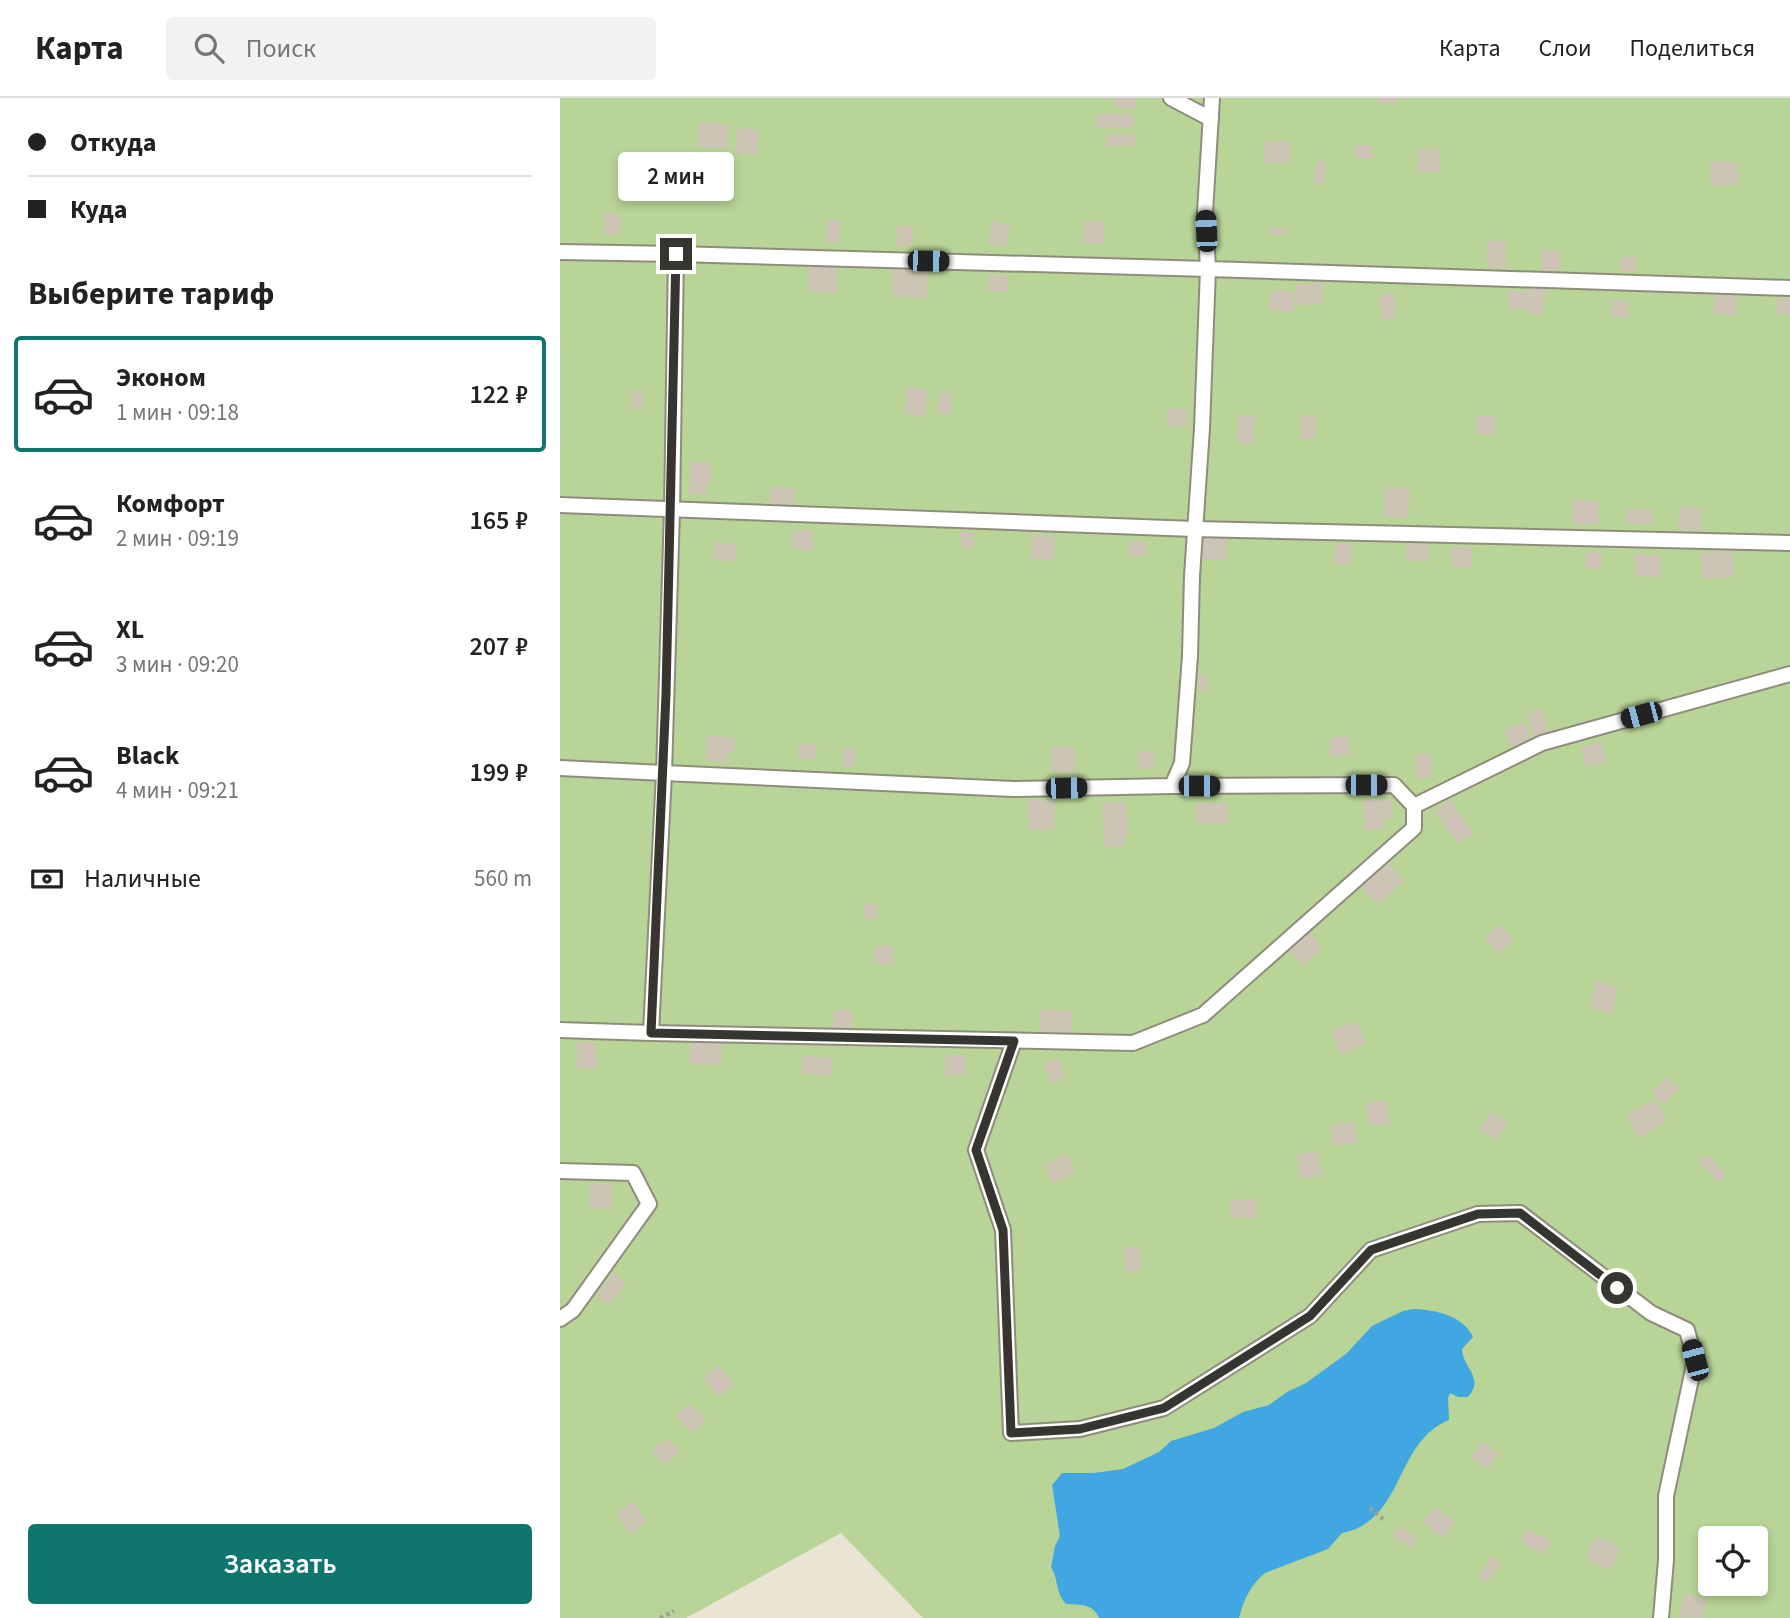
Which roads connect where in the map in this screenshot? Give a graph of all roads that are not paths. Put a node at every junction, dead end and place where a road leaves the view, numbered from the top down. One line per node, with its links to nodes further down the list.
1 (1171, 98): 3 (lane)
2 (1212, 98): 3 (lane)
3 (1211, 119): 6 (lane)
4 (560, 252): 5 (lane)
5 (676, 254): 6 (lane); 9 (lane)
6 (1208, 269): 7 (lane); 10 (lane)
7 (1790, 288)
8 (560, 505): 9 (lane)
9 (672, 510): 10 (lane); 14 (lane)
10 (1195, 529): 11 (lane); 15 (lane)
11 (1790, 543)
12 (1790, 674): 16 (lane)
13 (560, 768): 14 (lane)
14 (664, 773): 15 (lane); 18 (lane)
15 (1172, 786): 16 (lane)
16 (1414, 806): 19 (lane)
17 (560, 1030): 18 (lane)
18 (651, 1033): 19 (lane)
19 (1014, 1041): 22 (lane)
20 (560, 1171): 21 (lane)
21 (560, 1319)
22 (1661, 1618)

